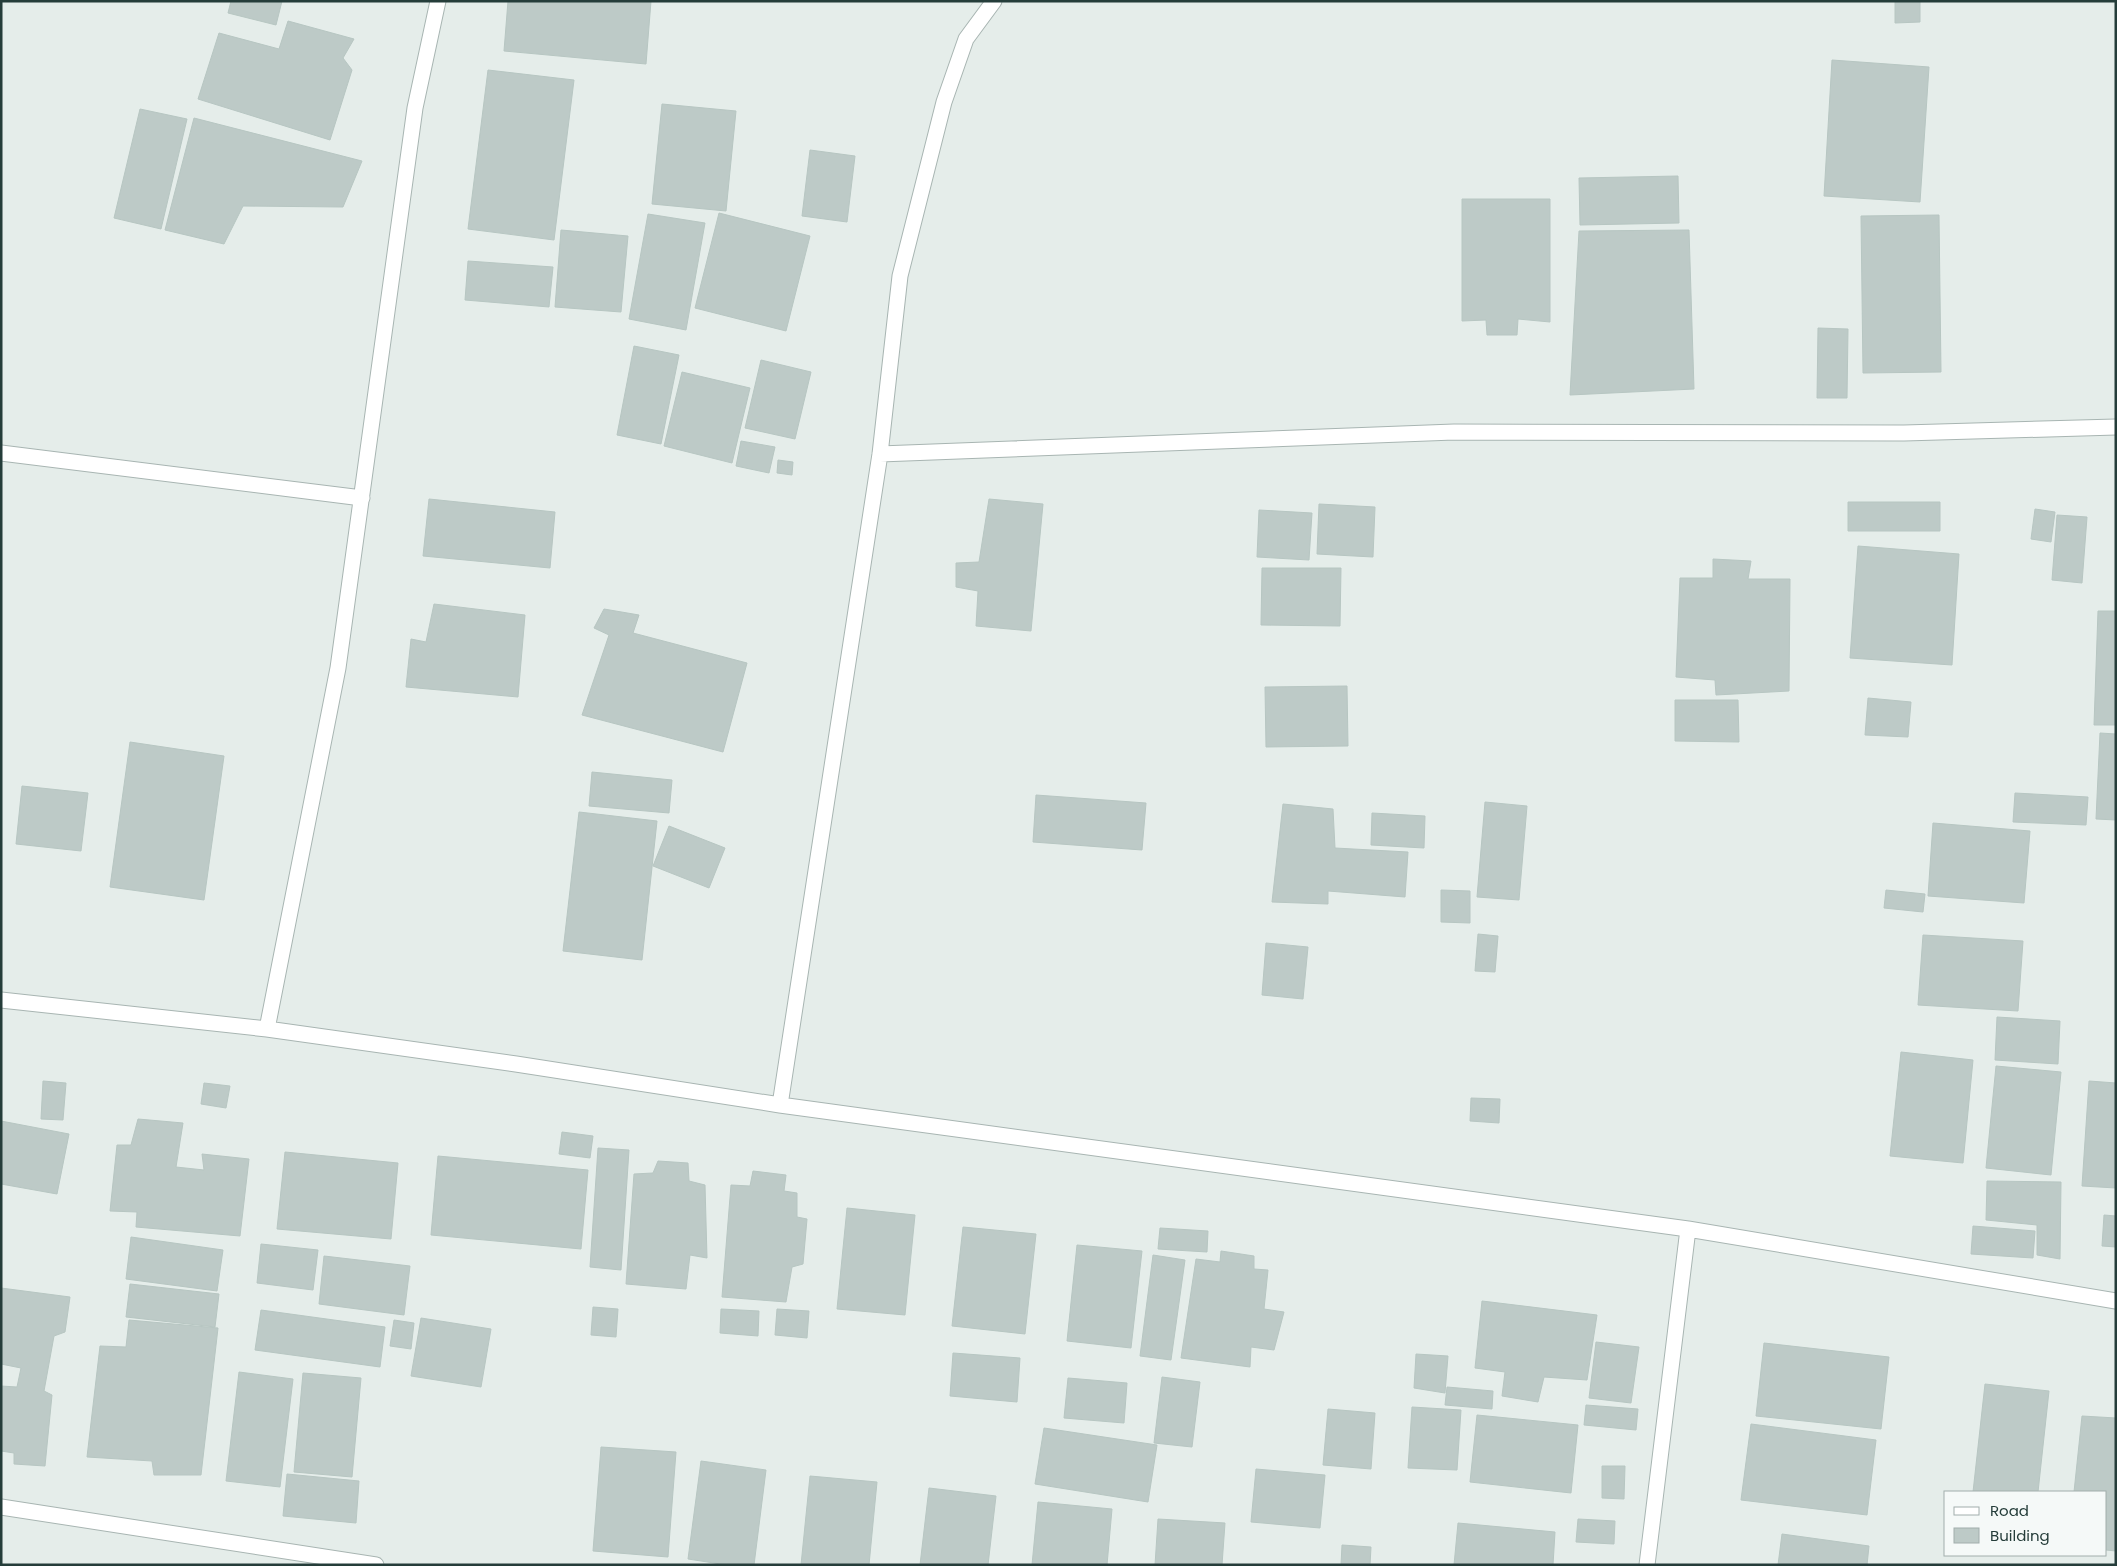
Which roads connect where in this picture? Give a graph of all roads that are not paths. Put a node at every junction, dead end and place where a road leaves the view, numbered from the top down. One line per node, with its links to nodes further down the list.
1 (438, 1): 6 (street)
2 (994, 1): 5 (street)
3 (2116, 427): 5 (street)
4 (1, 454): 6 (street)
5 (880, 454): 9 (street)
6 (362, 498): 8 (street)
7 (1, 1000): 8 (street)
8 (267, 1029): 9 (street)
9 (780, 1105): 10 (street)
10 (1688, 1229): 11 (street); 14 (street)
11 (2116, 1301)
12 (1, 1507): 13 (street)
13 (376, 1565)
14 (1647, 1565)

